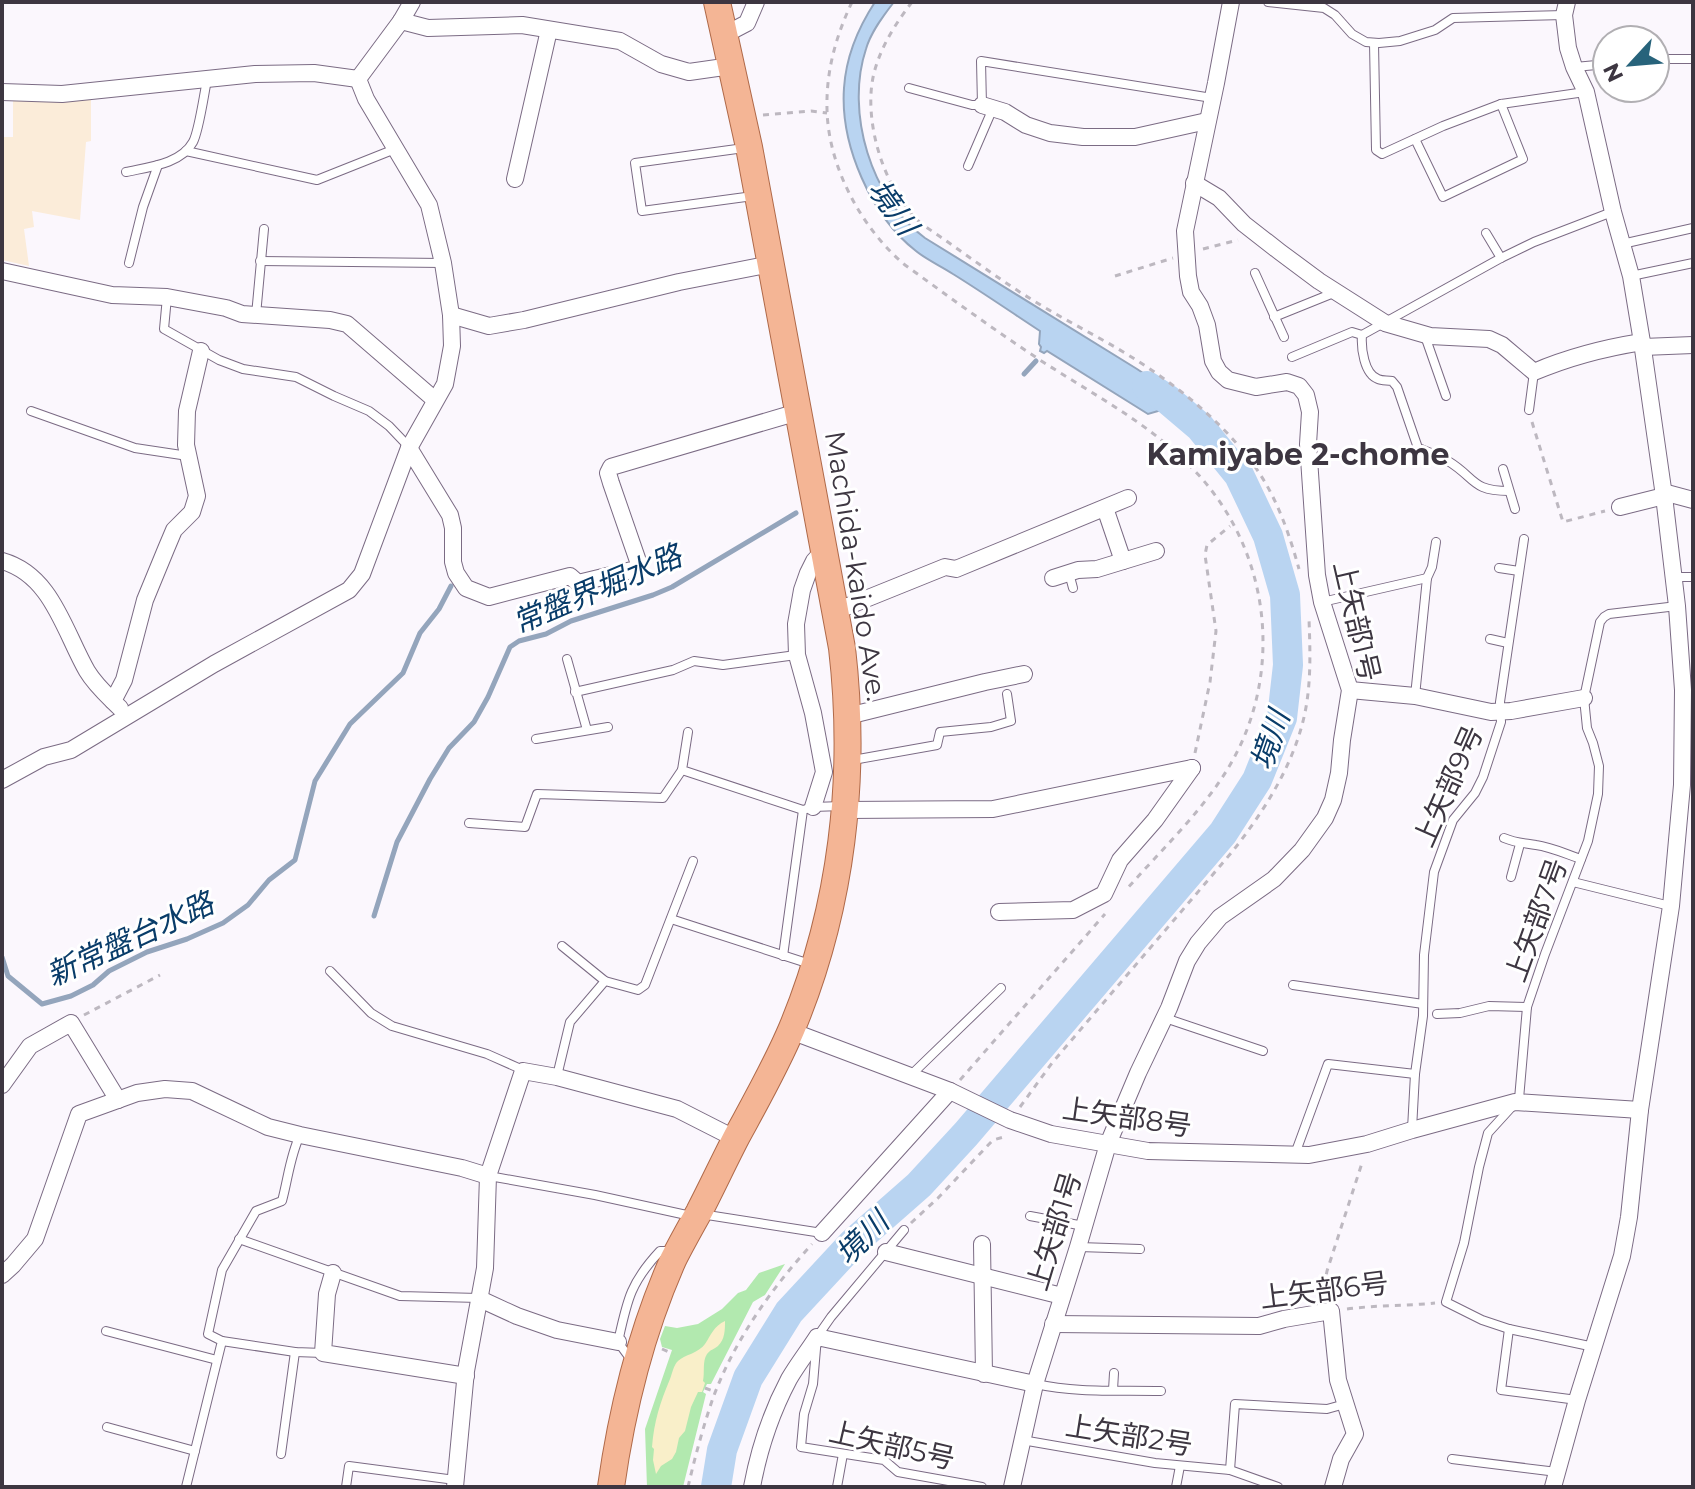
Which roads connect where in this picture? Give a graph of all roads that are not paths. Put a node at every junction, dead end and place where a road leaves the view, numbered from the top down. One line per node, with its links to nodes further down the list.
1 (412, 2): 7 (street)
2 (717, 2): 9 (main road, Machida-kaido Ave.)
3 (756, 2): 9 (street)
4 (1231, 2): 21 (street, 上矢部1号)
5 (1268, 2): 10 (lane)
6 (1566, 8): 10 (lane); 15 (street)
7 (401, 21): 8 (street); 17 (street)
8 (549, 30): 13 (street); 32 (street)
9 (724, 35): 13 (main road, Machida-kaido Ave.)
10 (1374, 43): 25 (lane)
11 (1671, 59): 12 (lane)
12 (1693, 59)
13 (731, 66): 26 (main road, Machida-kaido Ave.)
14 (1591, 66): 15 (lane)
15 (1574, 67): 20 (street)
16 (208, 79): 17 (street); 19 (street); 28 (lane)
17 (358, 79): 27 (street)
18 (909, 88): 23 (lane)
19 (2, 92)
20 (1586, 92): 22 (lane); 35 (street)
21 (1212, 98): 23 (lane); 24 (street, 上矢部1号)
22 (1501, 104): 25 (lane); 25 (lane)
23 (988, 107): 24 (street); 30 (lane)
24 (1207, 121): 33 (street, 上矢部1号)
25 (1415, 139)
26 (749, 147): 34 (main road, Machida-kaido Ave.); 34 (lane)
27 (396, 149): 28 (lane); 43 (street)
28 (186, 151): 29 (lane)
29 (158, 165): 31 (lane); 42 (lane)
30 (968, 166)
31 (126, 172)
32 (515, 179)
33 (1194, 183): 49 (street); 90 (street, 上矢部1号)
34 (758, 195): 45 (main road, Machida-kaido Ave.)
35 (1613, 212): 39 (street); 40 (lane)
36 (1693, 228): 39 (lane)
37 (264, 229): 41 (lane)
38 (1486, 233): 40 (lane)
39 (1622, 244): 48 (street)
40 (1501, 258): 54 (lane)
41 (260, 261): 43 (lane); 51 (lane)
42 (129, 263)
43 (443, 263): 52 (street)
44 (1693, 263): 48 (lane)
45 (771, 264): 52 (street); 67 (main road, Machida-kaido Ave.)
46 (2, 271): 50 (street)
47 (1255, 273): 53 (lane)
48 (1631, 276): 58 (street)
49 (1336, 292): 53 (lane); 54 (street)
50 (167, 297): 51 (street); 60 (lane)
51 (256, 315): 64 (street)
52 (451, 315): 64 (street)
53 (1274, 317): 57 (lane)
54 (1385, 323): 55 (lane); 56 (street)
55 (1362, 335): 61 (lane); 71 (lane)
56 (1424, 335): 62 (street); 63 (lane)
57 (1284, 337)
58 (1643, 344): 59 (street); 62 (street); 72 (street)
59 (1693, 345)
60 (201, 351): 68 (lane); 69 (street)
61 (1292, 357)
62 (1534, 372): 65 (lane)
63 (1446, 396)
64 (435, 400): 68 (street)
65 (1529, 410)
66 (31, 411): 69 (lane)
67 (798, 412): 68 (street); 80 (main road, Machida-kaido Ave.)
68 (409, 448): 105 (street)
69 (189, 456): 103 (street)
70 (1503, 469): 71 (lane)
71 (1509, 491): 77 (lane)
72 (1664, 494): 74 (street); 75 (street); 86 (street)
73 (1128, 498): 76 (street)
74 (1693, 500)
75 (1620, 507)
76 (1105, 508): 83 (street); 92 (street)
77 (1515, 509)
78 (1524, 539): 85 (lane, 上矢部9号)
79 (1436, 542): 88 (lane)
80 (824, 550): 92 (main road, Machida-kaido Ave.); 95 (street)
81 (1156, 551): 83 (street)
82 (2, 561): 103 (street)
83 (1123, 561): 89 (street)
84 (1499, 568): 85 (lane)
85 (1519, 571): 94 (lane, 上矢部9号)
86 (1673, 577): 87 (lane); 91 (street)
87 (1693, 577)
88 (1427, 578): 90 (lane); 101 (lane)
89 (1065, 580)
90 (1322, 602): 98 (street, 上矢部1号)
91 (1677, 606): 102 (lane, 上矢部7号); 111 (street)
92 (836, 611): 106 (main road, Machida-kaido Ave.)
93 (1490, 639): 94 (lane)
94 (1508, 643): 104 (lane, 上矢部9号)
95 (797, 655): 99 (lane); 115 (street)
96 (567, 659): 99 (lane)
97 (1024, 674): 106 (street)
98 (1350, 690): 101 (street); 137 (street, 上矢部1号)
99 (575, 692): 108 (lane)
100 (1007, 694): 112 (lane)
101 (1415, 696): 104 (street)
102 (1584, 698): 104 (street); 120 (lane, 上矢部7号)
103 (113, 701): 105 (street)
104 (1500, 712): 134 (lane, 上矢部9号)
105 (127, 715): 114 (street)
106 (848, 716): 112 (main road, Machida-kaido Ave.)
107 (608, 727): 108 (lane)
108 (587, 730): 110 (lane)
109 (688, 732): 113 (lane)
110 (536, 739)
111 (1688, 740): 124 (street)
112 (848, 761): 116 (main road, Machida-kaido Ave.)
113 (682, 770): 115 (lane); 117 (lane)
114 (2, 780)
115 (808, 808): 116 (lane); 128 (lane)
116 (846, 808): 125 (street); 129 (main road, Machida-kaido Ave.)
117 (469, 823)
118 (1504, 838): 119 (lane)
119 (1520, 844): 120 (lane); 122 (lane)
120 (1581, 859): 123 (lane, 上矢部7号)
121 (693, 861): 126 (lane)
122 (1511, 877)
123 (1573, 882): 124 (lane); 135 (lane, 上矢部7号)
124 (1671, 906): 148 (street)
125 (999, 912)
126 (671, 919): 128 (lane); 131 (lane)
127 (562, 946): 131 (lane)
128 (783, 956): 129 (lane)
129 (815, 965): 138 (main road, Machida-kaido Ave.)
130 (330, 971): 140 (lane)
131 (605, 981): 143 (lane)
132 (1293, 985): 134 (lane)
133 (1001, 988): 142 (lane)
134 (1423, 1004): 141 (lane, 上矢部9号)
135 (1527, 1007): 136 (lane); 147 (lane, 上矢部7号)
136 (1437, 1014)
137 (1165, 1017): 139 (lane); 152 (street, 上矢部1号)
138 (791, 1031): 142 (street, 上矢部8号); 151 (main road, Machida-kaido Ave.)
139 (1263, 1051)
140 (523, 1071): 143 (street); 154 (street)
141 (1415, 1074): 149 (lane, 上矢部9号); 153 (lane)
142 (911, 1075): 145 (street, 上矢部8号)
143 (557, 1077): 151 (street)
144 (2, 1085): 146 (street)
145 (954, 1093): 152 (street, 上矢部8号); 159 (street)
146 (118, 1100): 150 (street); 166 (street)
147 (1515, 1102): 148 (street, 上矢部8号); 149 (street, 上矢部8号); 172 (lane)
148 (1640, 1110): 177 (street)
149 (1412, 1130): 153 (street, 上矢部8号)
150 (300, 1135): 154 (street); 160 (lane)
151 (736, 1139): 155 (main road, Machida-kaido Ave.)
152 (1108, 1144): 153 (street, 上矢部8号); 157 (street, 上矢部1号)
153 (1294, 1155)
154 (488, 1176): 155 (lane); 170 (street)
155 (697, 1215): 159 (lane); 164 (main road, Machida-kaido Ave.)
156 (1030, 1216): 157 (lane)
157 (1084, 1226): 162 (street, 上矢部1号)
158 (904, 1230): 165 (lane)
159 (822, 1233)
160 (239, 1239): 167 (lane); 175 (lane)
161 (982, 1244): 168 (street)
162 (1078, 1247): 163 (lane); 169 (street, 上矢部1号)
163 (1140, 1249)
164 (678, 1250): 176 (lane); 181 (main road, Machida-kaido Ave.)
165 (886, 1252): 168 (street); 174 (lane)
166 (6, 1265)
167 (333, 1273): 170 (lane); 179 (street)
168 (981, 1275): 169 (street); 183 (street)
169 (1062, 1296): 171 (street, 上矢部1号)
170 (480, 1299): 176 (street); 184 (street)
171 (1053, 1324): 185 (street, 上矢部1号); 189 (street, 上矢部6号)
172 (1509, 1329): 177 (lane); 188 (lane)
173 (106, 1331): 180 (lane)
174 (817, 1337): 183 (street); 194 (lane, 上矢部5号); 203 (street)
175 (222, 1341): 178 (lane); 180 (lane)
176 (618, 1342): 181 (lane)
177 (1594, 1347): 188 (street)
178 (295, 1352): 179 (lane); 193 (lane)
179 (323, 1353): 184 (street)
180 (217, 1360): 192 (lane)
181 (635, 1365): 202 (main road, Machida-kaido Ave.)
182 (1114, 1373): 186 (lane)
183 (984, 1374): 185 (street)
184 (466, 1376): 199 (street)
185 (1035, 1384): 186 (lane); 191 (street, 上矢部1号)
186 (1113, 1390): 187 (lane)
187 (1161, 1391)
188 (1577, 1400): 198 (street)
189 (1345, 1404): 197 (lane); 209 (street)
190 (107, 1427): 192 (lane)
191 (1021, 1440): 196 (lane, 上矢部2号); 206 (street, 上矢部1号)
192 (195, 1451): 200 (lane)
193 (281, 1454)
194 (843, 1454): 204 (lane); 205 (lane, 上矢部5号)
195 (1452, 1459): 198 (lane)
196 (1180, 1466): 197 (lane, 上矢部2号); 207 (lane)
197 (1230, 1470): 208 (lane, 上矢部2号)
198 (1555, 1479)
199 (455, 1484): 201 (lane)
200 (186, 1487)
201 (346, 1487)
202 (611, 1487)
203 (752, 1487)
204 (837, 1487)
205 (982, 1487)
206 (1012, 1487)
207 (1176, 1487)
208 (1278, 1487)
209 (1333, 1487)

